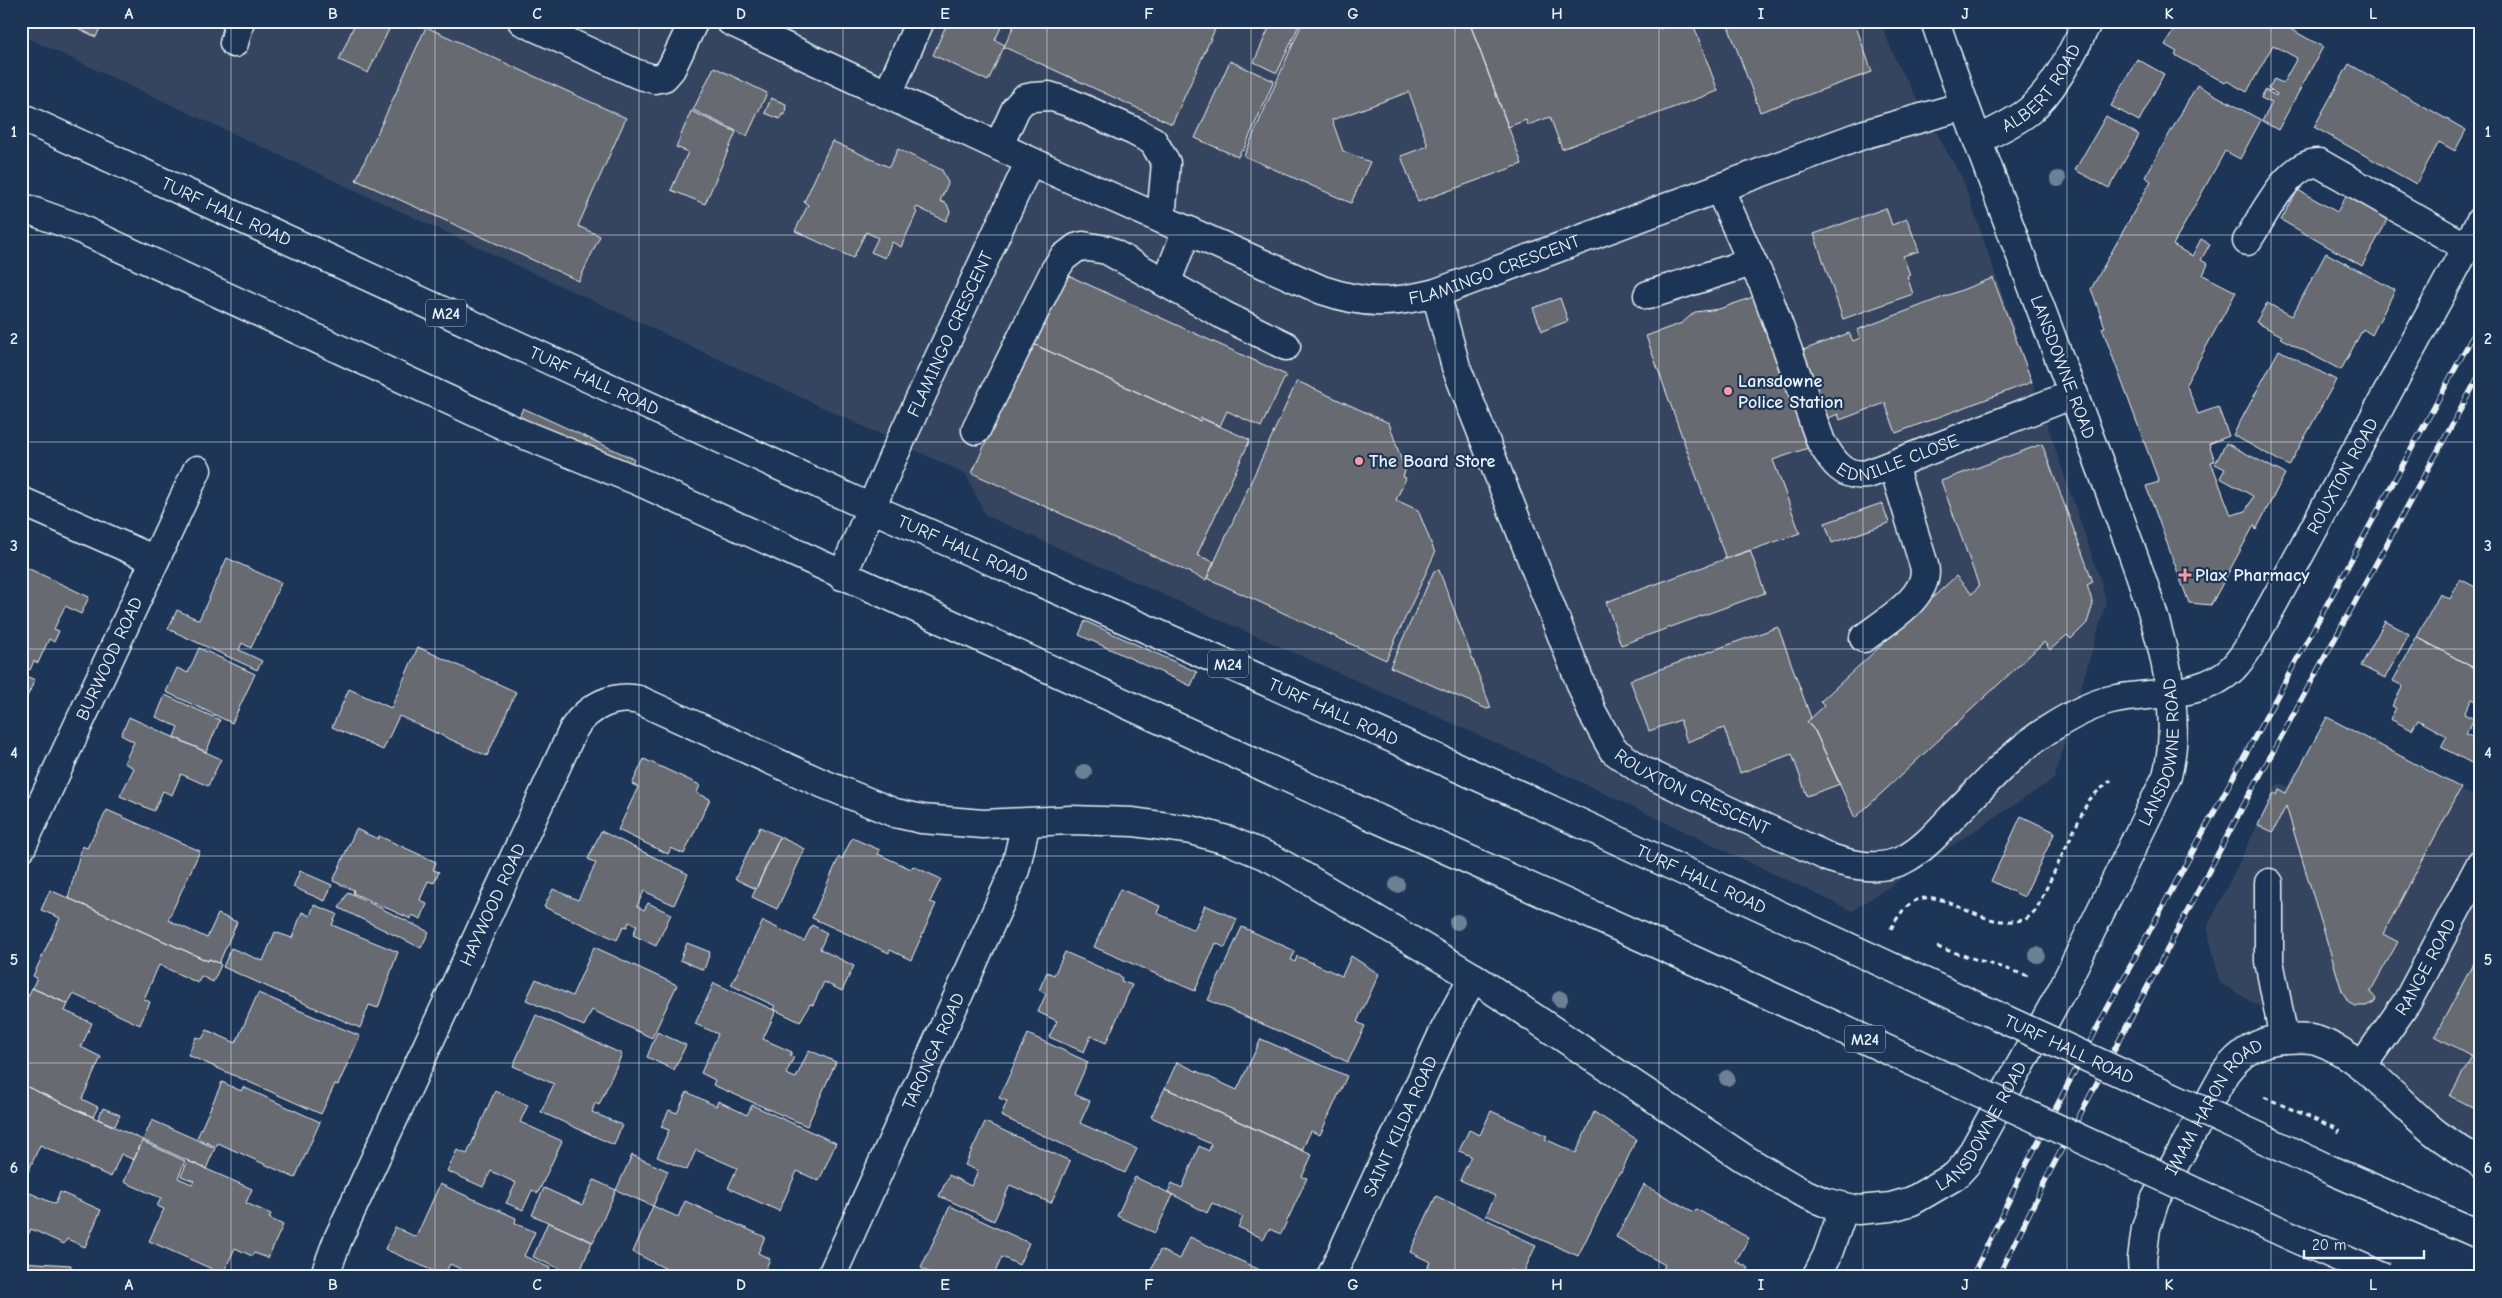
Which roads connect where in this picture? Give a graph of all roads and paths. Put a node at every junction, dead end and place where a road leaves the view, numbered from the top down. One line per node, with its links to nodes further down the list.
1 (522, 21): 2 (street)
2 (694, 21)
3 (730, 21): 7 (street, FLAMINGO CRESCENT)
4 (920, 21): 7 (street)
5 (1934, 21): 8 (street, LANSDOWNE ROAD)
6 (2088, 21): 10 (street, ALBERT ROAD)
7 (888, 94): 11 (street, FLAMINGO CRESCENT)
8 (1964, 106): 10 (street, LANSDOWNE ROAD); 13 (street, FLAMINGO CRESCENT)
9 (21, 117): 30 (street, TURF HALL ROAD / M24)
10 (1978, 140): 25 (street, LANSDOWNE ROAD)
11 (999, 145): 12 (street, FLAMINGO CRESCENT); 15 (street)
12 (1030, 160): 15 (street, FLAMINGO CRESCENT); 30 (street, FLAMINGO CRESCENT)
13 (1719, 188): 20 (street, EDNILLE CLOSE); 22 (street, FLAMINGO CRESCENT)
14 (21, 207): 32 (street, M24)
15 (1161, 218): 17 (street, FLAMINGO CRESCENT)
16 (2481, 220): 19 (street, ROUXTON ROAD)
17 (1187, 230): 21 (street); 22 (street, FLAMINGO CRESCENT)
18 (2247, 241): 19 (street)
19 (2466, 247): 34 (street, ROUXTON ROAD)
20 (1752, 262): 23 (street); 27 (street, EDNILLE CLOSE)
21 (1166, 283): 24 (street); 26 (street)
22 (1436, 293): 34 (street, ROUXTON CRESCENT)
23 (1648, 295)
24 (1286, 346)
25 (2074, 394): 27 (street, EDNILLE CLOSE); 34 (street, LANSDOWNE ROAD)
26 (976, 430)
27 (1893, 465): 33 (street)
28 (197, 470): 31 (street, BURWOOD ROAD)
29 (21, 501): 31 (street)
30 (871, 508): 32 (street, FLAMINGO CRESCENT); 48 (street, TURF HALL ROAD / M24, bridge)
31 (155, 560): 37 (street, BURWOOD ROAD)
32 (842, 576): 54 (street, M24, bridge)
33 (1864, 638)
34 (2170, 693): 47 (street, LANSDOWNE ROAD)
35 (2111, 780): 40 (path)
36 (1026, 823): 42 (street); 49 (street, HAYWOOD ROAD); 50 (street, TARONGA ROAD)
37 (21, 848)
38 (2481, 863): 45 (street, RANGE ROAD)
39 (2269, 883): 44 (street)
40 (1890, 932)
41 (1933, 946): 43 (path)
42 (1473, 977): 47 (street); 51 (street, SAINT KILDA ROAD)
43 (2037, 978)
44 (2284, 1039): 45 (street, IMAM HARON ROAD); 53 (street, IMAM HARON ROAD)
45 (2362, 1066): 46 (street, IMAM HARON ROAD)
46 (2481, 1163)
47 (1844, 1208): 52 (street)
48 (2481, 1234)
49 (324, 1277)
50 (831, 1277)
51 (1331, 1277)
52 (1816, 1277)
53 (2143, 1277)
54 (2384, 1277)

